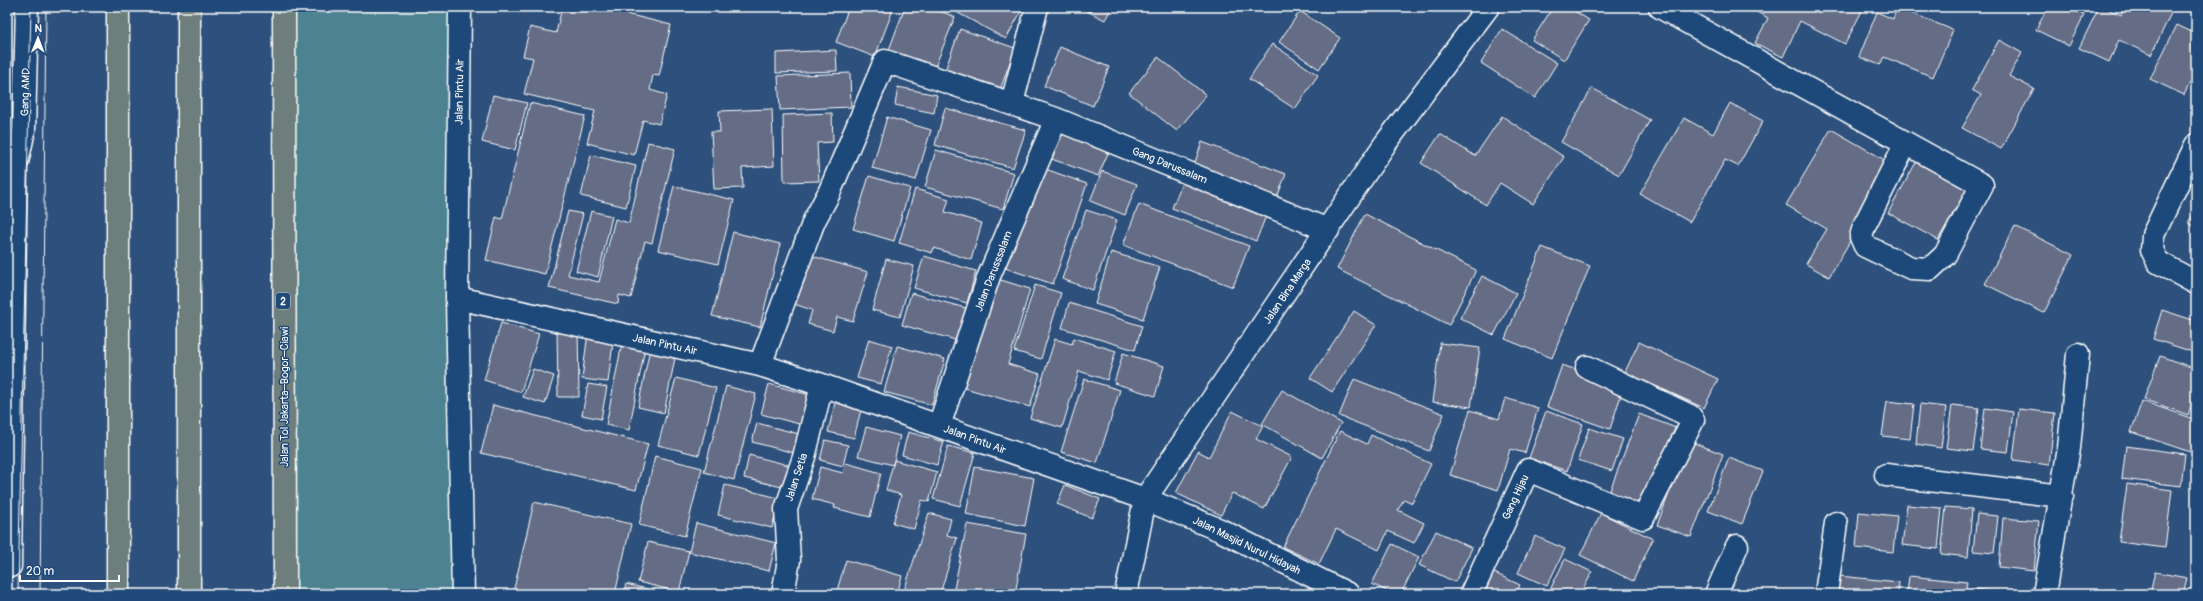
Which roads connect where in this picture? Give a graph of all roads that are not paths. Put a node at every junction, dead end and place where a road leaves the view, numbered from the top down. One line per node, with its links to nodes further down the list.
1 (27, 7): 13 (street, Gang AMD)
2 (118, 7): 29 (highway)
3 (189, 7): 30 (highway)
4 (284, 7): 31 (highway, Jalan Tol Jakarta–Bogor–Ciawi / 2)
5 (460, 7): 16 (street, Jalan Pintu Air)
6 (1037, 7): 9 (street)
7 (1488, 7): 14 (street, Jalan Bina Marga)
8 (1660, 7): 11 (street)
9 (1012, 103): 10 (street, Gang Darussalam); 18 (street, Gang Darussalam)
10 (1056, 119): 14 (street, Gang Darussalam); 21 (street, Jalan Darusssalam)
11 (1906, 143): 11 (street)
12 (2196, 146): 15 (street)
13 (12, 166): 25 (street, Gang AMD)
14 (1328, 230): 24 (street, Jalan Bina Marga)
15 (2196, 283)
16 (457, 298): 18 (street, Jalan Pintu Air); 32 (street)
17 (2078, 354): 23 (street)
18 (760, 365): 20 (street, Jalan Pintu Air)
19 (1587, 366): 36 (street, Gang Hijau)
20 (822, 385): 21 (street, Jalan Pintu Air); 33 (street, Jalan Setia)
21 (939, 426): 24 (street, Jalan Pintu Air)
22 (1886, 475): 23 (street)
23 (2062, 496): 39 (street)
24 (1145, 499): 34 (street, Jalan Bina Marga); 35 (street, Jalan Masjid Nurul Hidayah)
25 (9, 500): 28 (street, Gang AMD)
26 (1836, 523): 38 (street)
27 (1737, 546): 37 (street)
28 (10, 566)
29 (118, 594)
30 (189, 594)
31 (285, 594)
32 (463, 594)
33 (783, 594)
34 (1126, 594)
35 (1348, 594)
36 (1471, 594)
37 (1716, 594)
38 (1826, 594)
39 (2044, 594)

